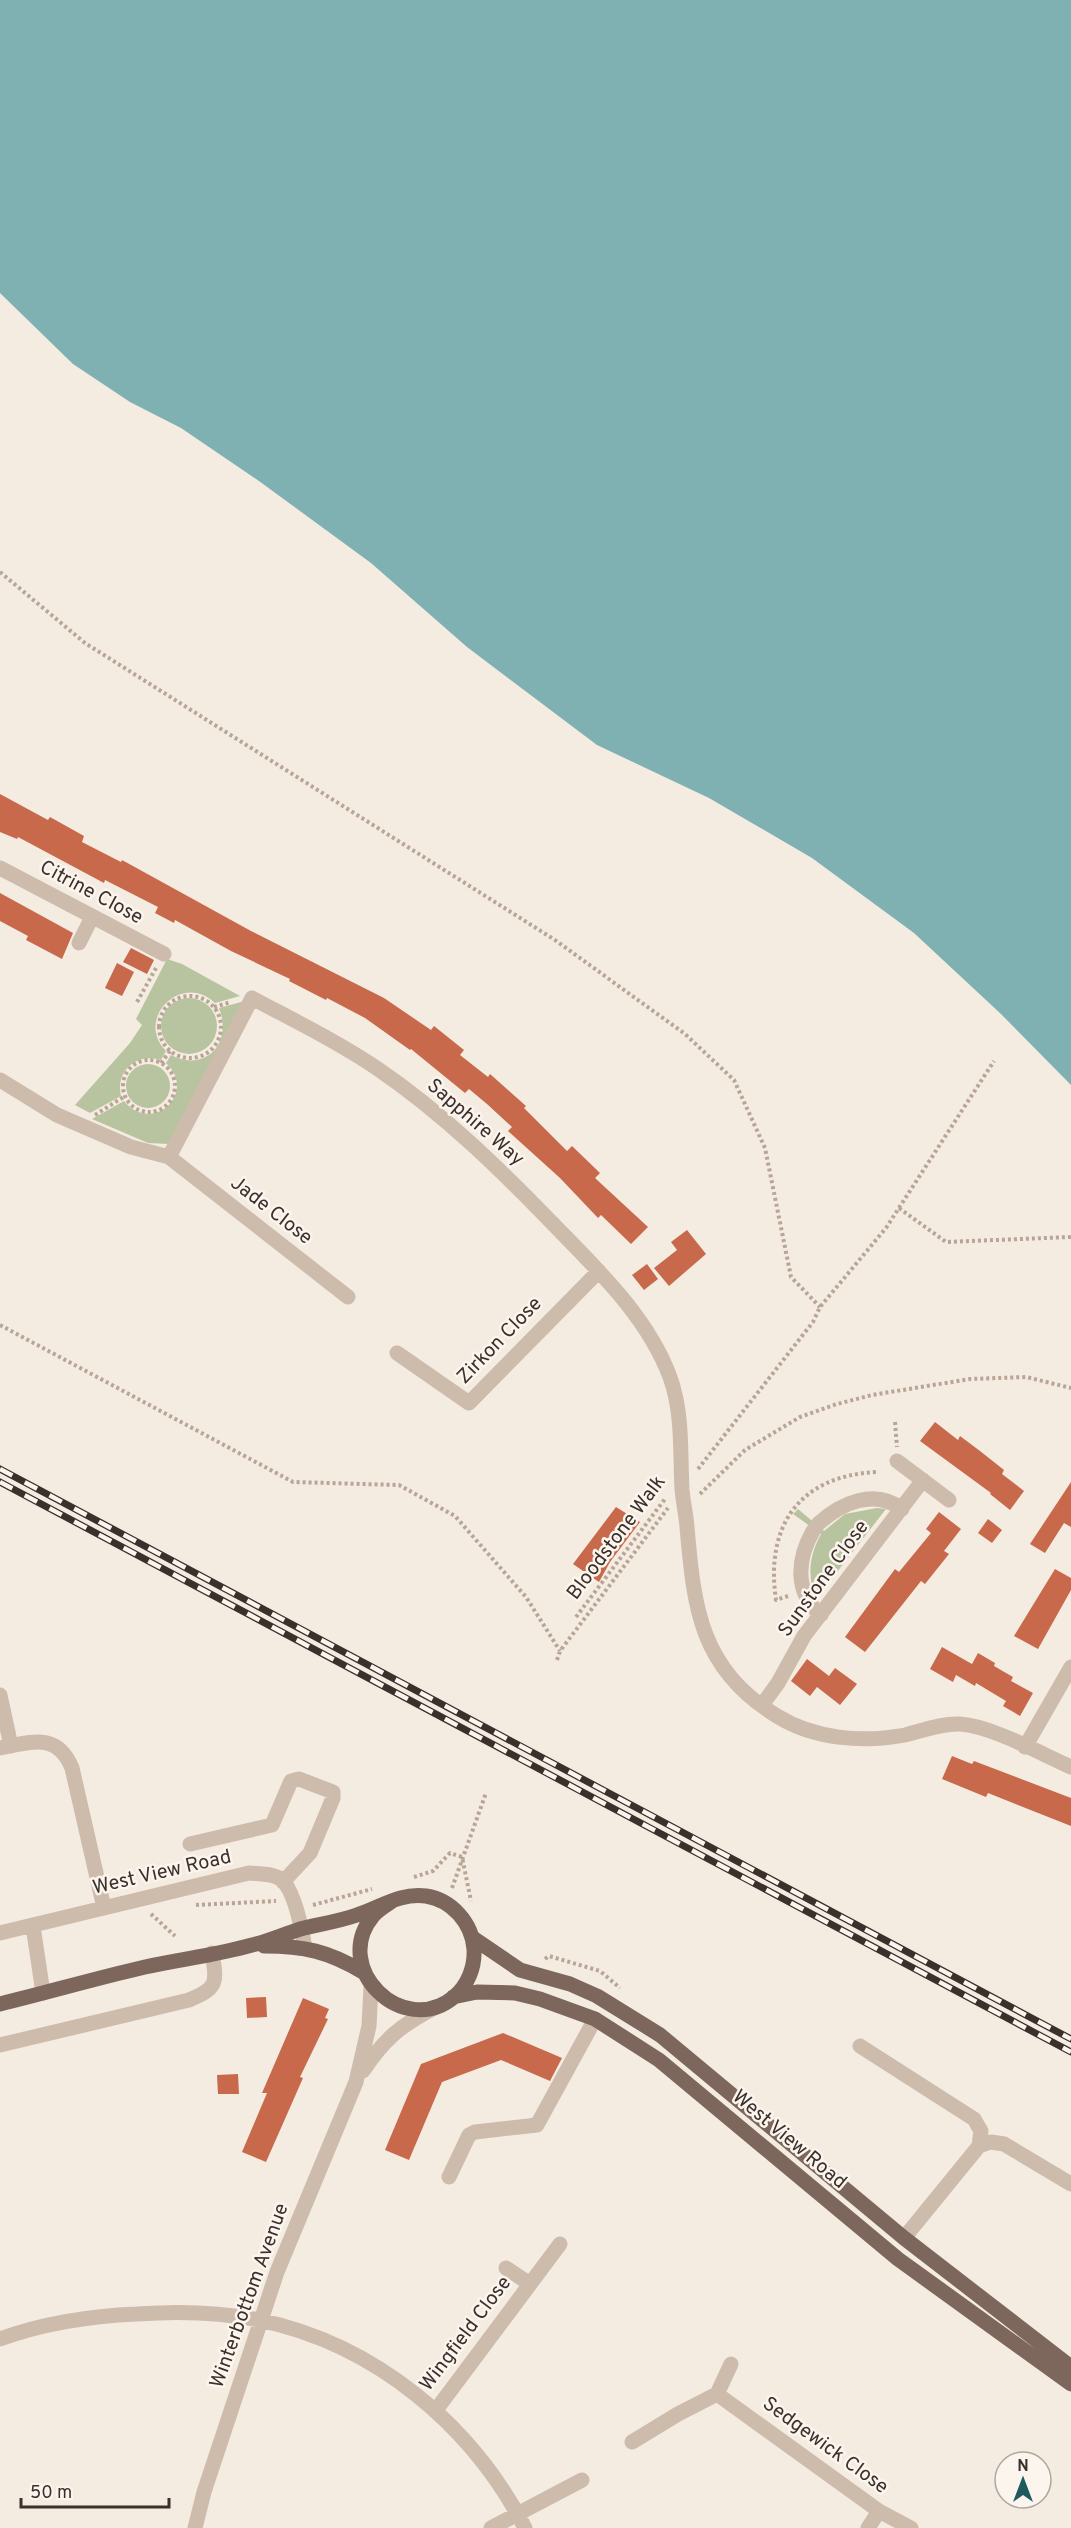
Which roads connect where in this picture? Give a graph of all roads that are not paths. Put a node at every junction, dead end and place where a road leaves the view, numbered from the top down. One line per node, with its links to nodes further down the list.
1 (0, 868): 2 (street, Citrine Close)
2 (92, 917): 3 (street); 4 (street, Citrine Close)
3 (79, 943)
4 (164, 954)
5 (0, 1080): 6 (street)
6 (169, 1157): 7 (street, Sapphire Way); 8 (street, Jade Close)
7 (598, 1271): 9 (street, Zirkon Close); 17 (street, Sapphire Way)
8 (348, 1297)
9 (397, 1353)
10 (897, 1457): 11 (street)
11 (923, 1480): 12 (street); 13 (street, Sunstone Close)
12 (949, 1500)
13 (902, 1509): 14 (street, Sunstone Close); 14 (street)
14 (821, 1616): 17 (street, Sunstone Close)
15 (1071, 1667): 19 (street)
16 (0, 1695): 18 (street)
17 (762, 1705): 19 (street, Sapphire Way)
18 (5, 1747): 24 (street)
19 (1025, 1747): 20 (street, Sapphire Way)
20 (1071, 1767)
21 (190, 1844): 22 (street)
22 (283, 1882): 24 (street, West View Road); 26 (street)
23 (391, 1902): 26 (main road); 28 (main road, West View Road); 32 (main road, West View Road)
24 (104, 1908): 25 (street, West View Road)
25 (33, 1926): 27 (street, West View Road); 34 (street)
26 (302, 1929): 29 (main road); 30 (street)
27 (0, 1933)
28 (473, 1938): 35 (main road); 44 (main road, West View Road)
29 (251, 1946): 30 (main road); 31 (main road)
30 (305, 1948): 32 (main road)
31 (212, 1953): 34 (main road); 38 (street)
32 (363, 1972): 33 (main road, West View Road)
33 (371, 1987): 35 (main road, West View Road); 40 (street, Winterbottom Avenue)
34 (43, 1993): 36 (main road)
35 (447, 2001): 37 (main road, West View Road); 40 (street, Winterbottom Avenue)
36 (0, 2004)
37 (595, 2019): 42 (street); 52 (main road, West View Road)
38 (0, 2045)
39 (860, 2046): 41 (street)
40 (356, 2082): 48 (street, Winterbottom Avenue)
41 (979, 2146): 43 (street); 44 (street)
42 (449, 2177)
43 (1071, 2184)
44 (904, 2238): 51 (main road, West View Road)
45 (560, 2244): 47 (street, Wingfield Close)
46 (506, 2268): 47 (street, Wingfield Close)
47 (530, 2284): 54 (street, Wingfield Close)
48 (261, 2320): 49 (street); 54 (street); 59 (street, Winterbottom Avenue)
49 (0, 2340)
50 (730, 2364): 53 (street)
51 (1071, 2367)
52 (1071, 2384)
53 (717, 2394): 55 (street); 57 (street, Sedgewick Close)
54 (436, 2410): 58 (street)
55 (632, 2442)
56 (582, 2480): 58 (street)
57 (879, 2511): 62 (street); 63 (street, Sedgewick Close)
58 (518, 2513): 60 (street); 61 (street)
59 (195, 2528)
60 (491, 2528)
61 (525, 2528)
62 (868, 2528)
63 (911, 2528)

